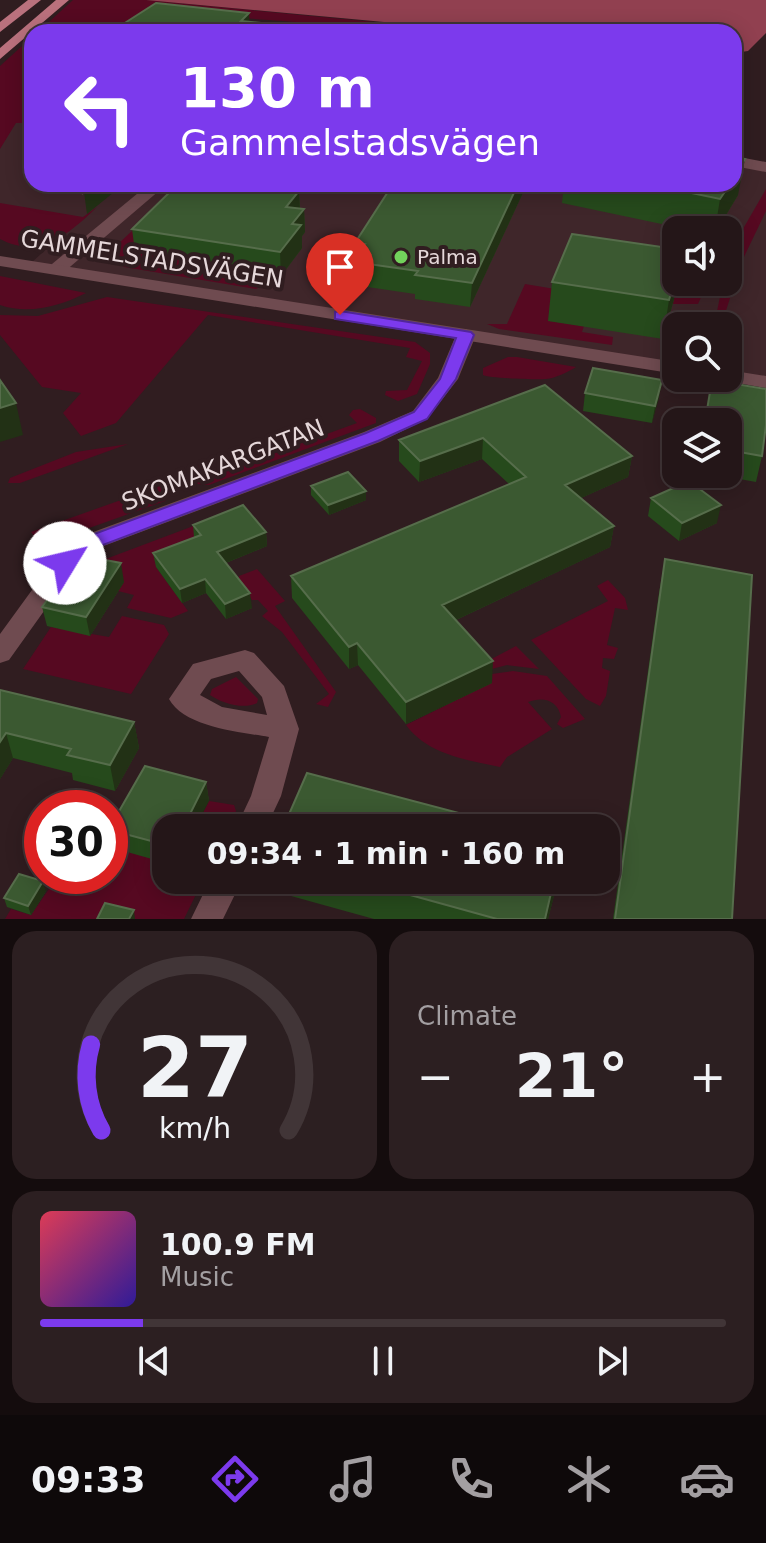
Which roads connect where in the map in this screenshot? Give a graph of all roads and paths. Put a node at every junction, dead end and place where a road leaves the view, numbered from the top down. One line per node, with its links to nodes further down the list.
1 (35, 0): 4 (main road)
2 (63, 0): 3 (main road)
3 (36, 24)
4 (0, 28)
5 (24, 34): 6 (main road)
6 (0, 55)
7 (742, 162): 8 (street)
8 (766, 167)
9 (149, 192): 11 (street)
10 (0, 261): 11 (street, GAMMELSTADSVÄGEN)
11 (58, 268): 12 (street, GAMMELSTADSVÄGEN)
12 (466, 335): 13 (street, GAMMELSTADSVÄGEN); 16 (street, SKOMAKARGATAN)
13 (662, 366)
14 (742, 378): 15 (street)
15 (766, 382)
16 (0, 653)
17 (285, 729): 18 (street)
18 (258, 814)
19 (219, 894): 20 (street)
20 (207, 919)

